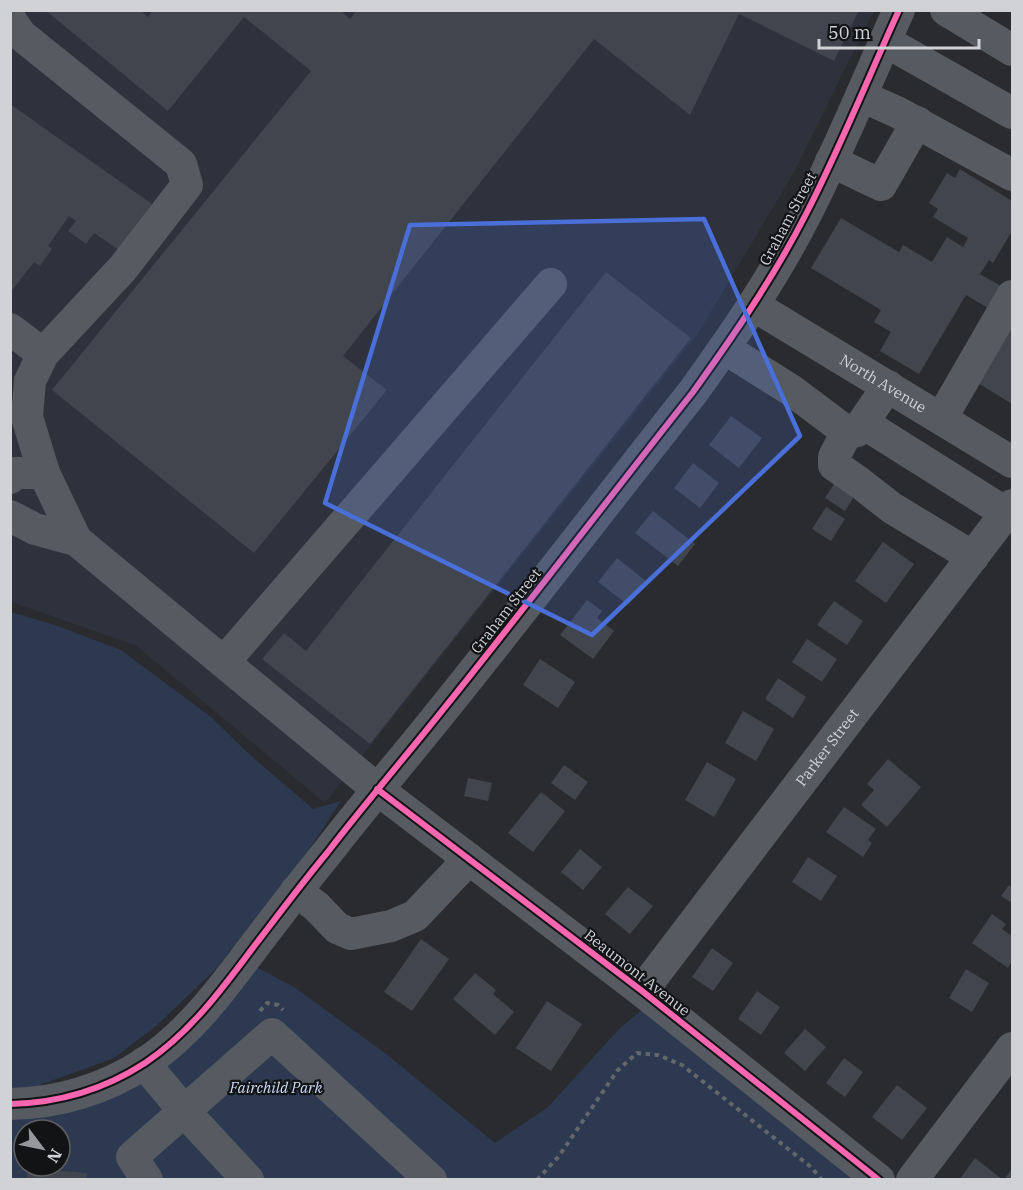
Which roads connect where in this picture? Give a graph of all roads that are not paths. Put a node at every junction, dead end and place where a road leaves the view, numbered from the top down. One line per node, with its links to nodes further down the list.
1 (898, 10): 4 (street, Graham Street)
2 (946, 10): 5 (street)
3 (10, 19): 16 (street)
4 (885, 41): 6 (street, Graham Street); 7 (street)
5 (1012, 50)
6 (861, 96): 8 (street); 9 (street, Graham Street)
7 (1012, 113)
8 (916, 122): 9 (street); 10 (street)
9 (831, 161): 13 (street, Graham Street)
10 (1012, 175)
11 (551, 284): 26 (street)
12 (1012, 296): 18 (street)
13 (753, 305): 15 (street, Graham Street); 17 (street, North Avenue)
14 (10, 329): 16 (street)
15 (724, 348): 19 (street); 27 (street, Graham Street)
16 (43, 354): 21 (street)
17 (888, 387): 18 (street, North Avenue); 19 (street)
18 (941, 419): 20 (street, North Avenue)
19 (855, 428): 22 (street); 25 (street)
20 (1012, 462)
21 (20, 472): 24 (street)
22 (1004, 508): 25 (street, Parker Street)
23 (10, 516): 24 (street)
24 (76, 540): 26 (street, Beaumont Avenue)
25 (973, 557): 30 (street, Parker Street)
26 (224, 662): 27 (street, Beaumont Avenue)
27 (377, 789): 28 (street, Beaumont Avenue); 29 (street, Graham Street)
28 (469, 859): 29 (street); 30 (street, Beaumont Avenue)
29 (296, 891): 32 (street, Graham Street)
30 (642, 991): 38 (street, Beaumont Avenue)
31 (1012, 1048): 39 (street)
32 (144, 1063): 33 (street, Graham Street); 34 (street)
33 (10, 1104)
34 (184, 1111): 35 (street); 36 (street); 37 (street)
35 (147, 1179)
36 (248, 1179)
37 (431, 1179)
38 (879, 1179)
39 (912, 1179)

